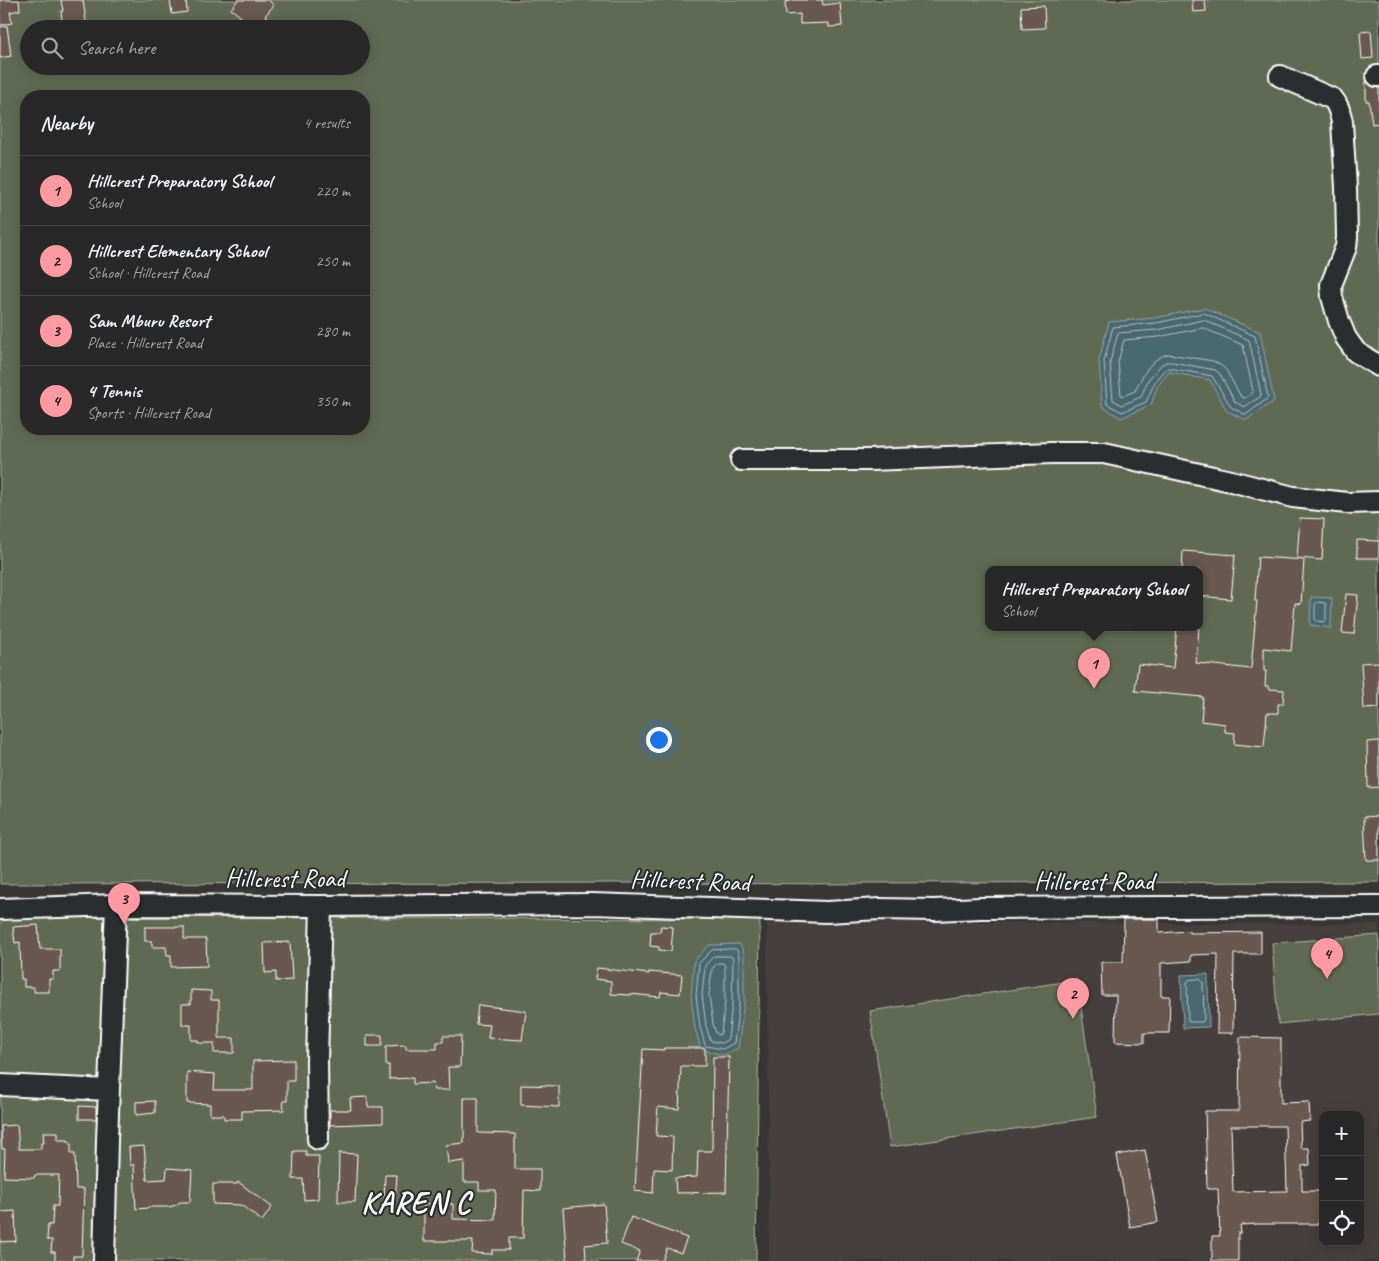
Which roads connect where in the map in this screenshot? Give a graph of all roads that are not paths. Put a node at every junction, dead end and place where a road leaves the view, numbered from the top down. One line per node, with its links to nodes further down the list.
1 (1280, 76): 2 (street)
2 (1379, 366)
3 (741, 460): 4 (street)
4 (1379, 502)
5 (116, 905): 6 (street, Hillcrest Road); 8 (street, Hillcrest Road); 10 (street)
6 (321, 906): 7 (street, Hillcrest Road); 11 (street)
7 (1379, 906)
8 (0, 909)
9 (0, 1085): 10 (street)
10 (109, 1090): 12 (street)
11 (318, 1139)
12 (104, 1261)

